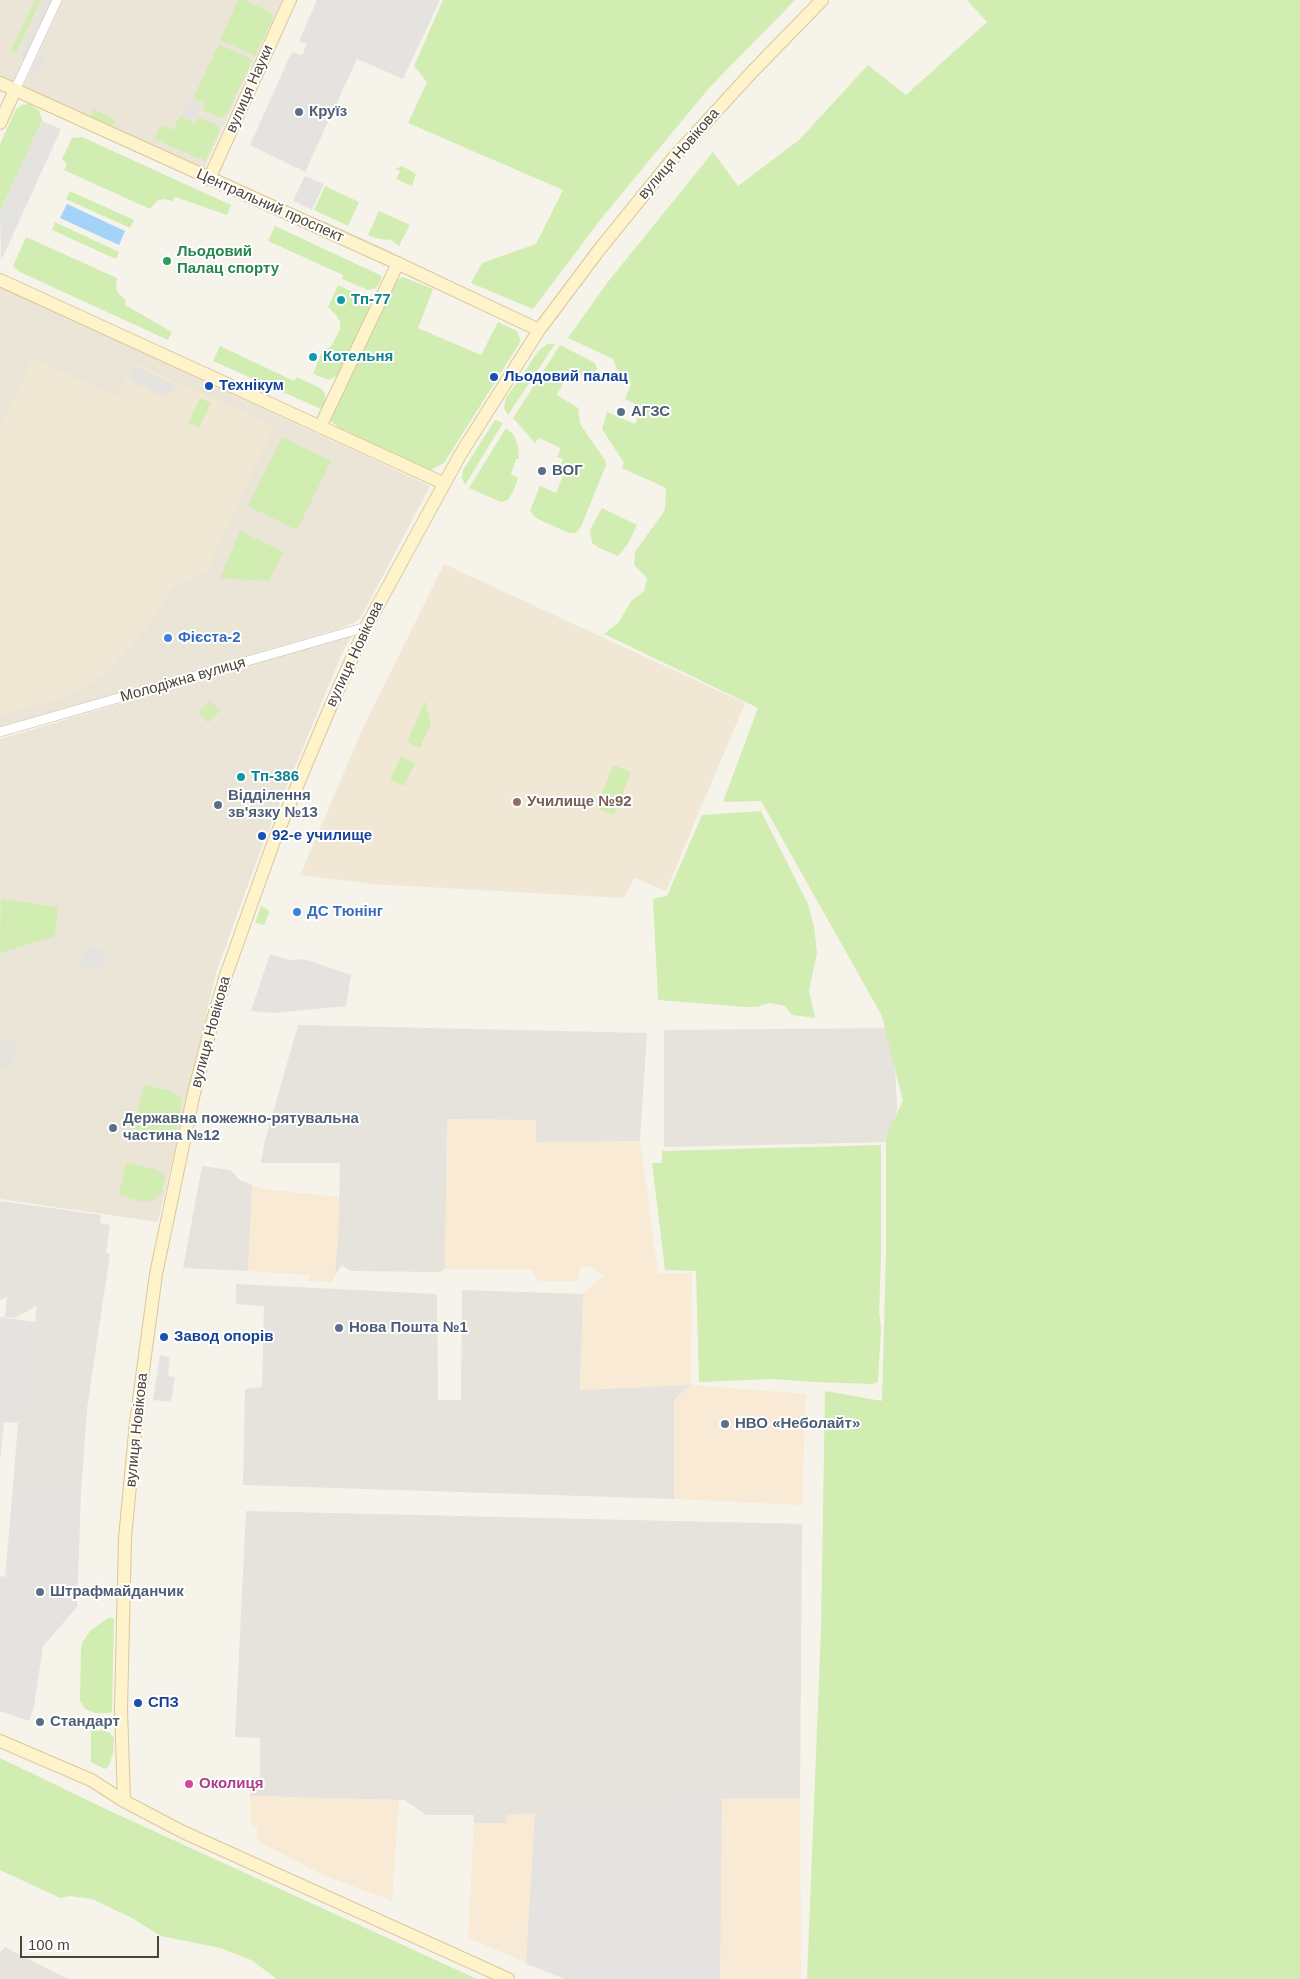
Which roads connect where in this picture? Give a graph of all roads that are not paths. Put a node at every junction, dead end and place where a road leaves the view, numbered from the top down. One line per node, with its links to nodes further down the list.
1 (57, 0): 5 (street)
2 (290, 0): 7 (main road, вулиця Науки)
3 (822, 0): 10 (main road, вулиця Новікова)
4 (0, 83): 5 (main road, Центральний проспект)
5 (15, 90): 6 (main road); 7 (main road, Центральний проспект)
6 (0, 122)
7 (209, 179): 8 (main road, Центральний проспект)
8 (398, 264): 10 (main road, Центральний проспект); 11 (main road)
9 (0, 280): 11 (main road)
10 (539, 330): 12 (main road, вулиця Новікова)
11 (320, 427): 12 (main road)
12 (443, 483): 13 (main road, вулиця Новікова)
13 (366, 627): 14 (street, Молодіжна вулиця); 16 (main road, вулиця Новікова)
14 (0, 732)
15 (0, 1741): 16 (main road)
16 (124, 1801): 17 (main road)
17 (508, 1979)

